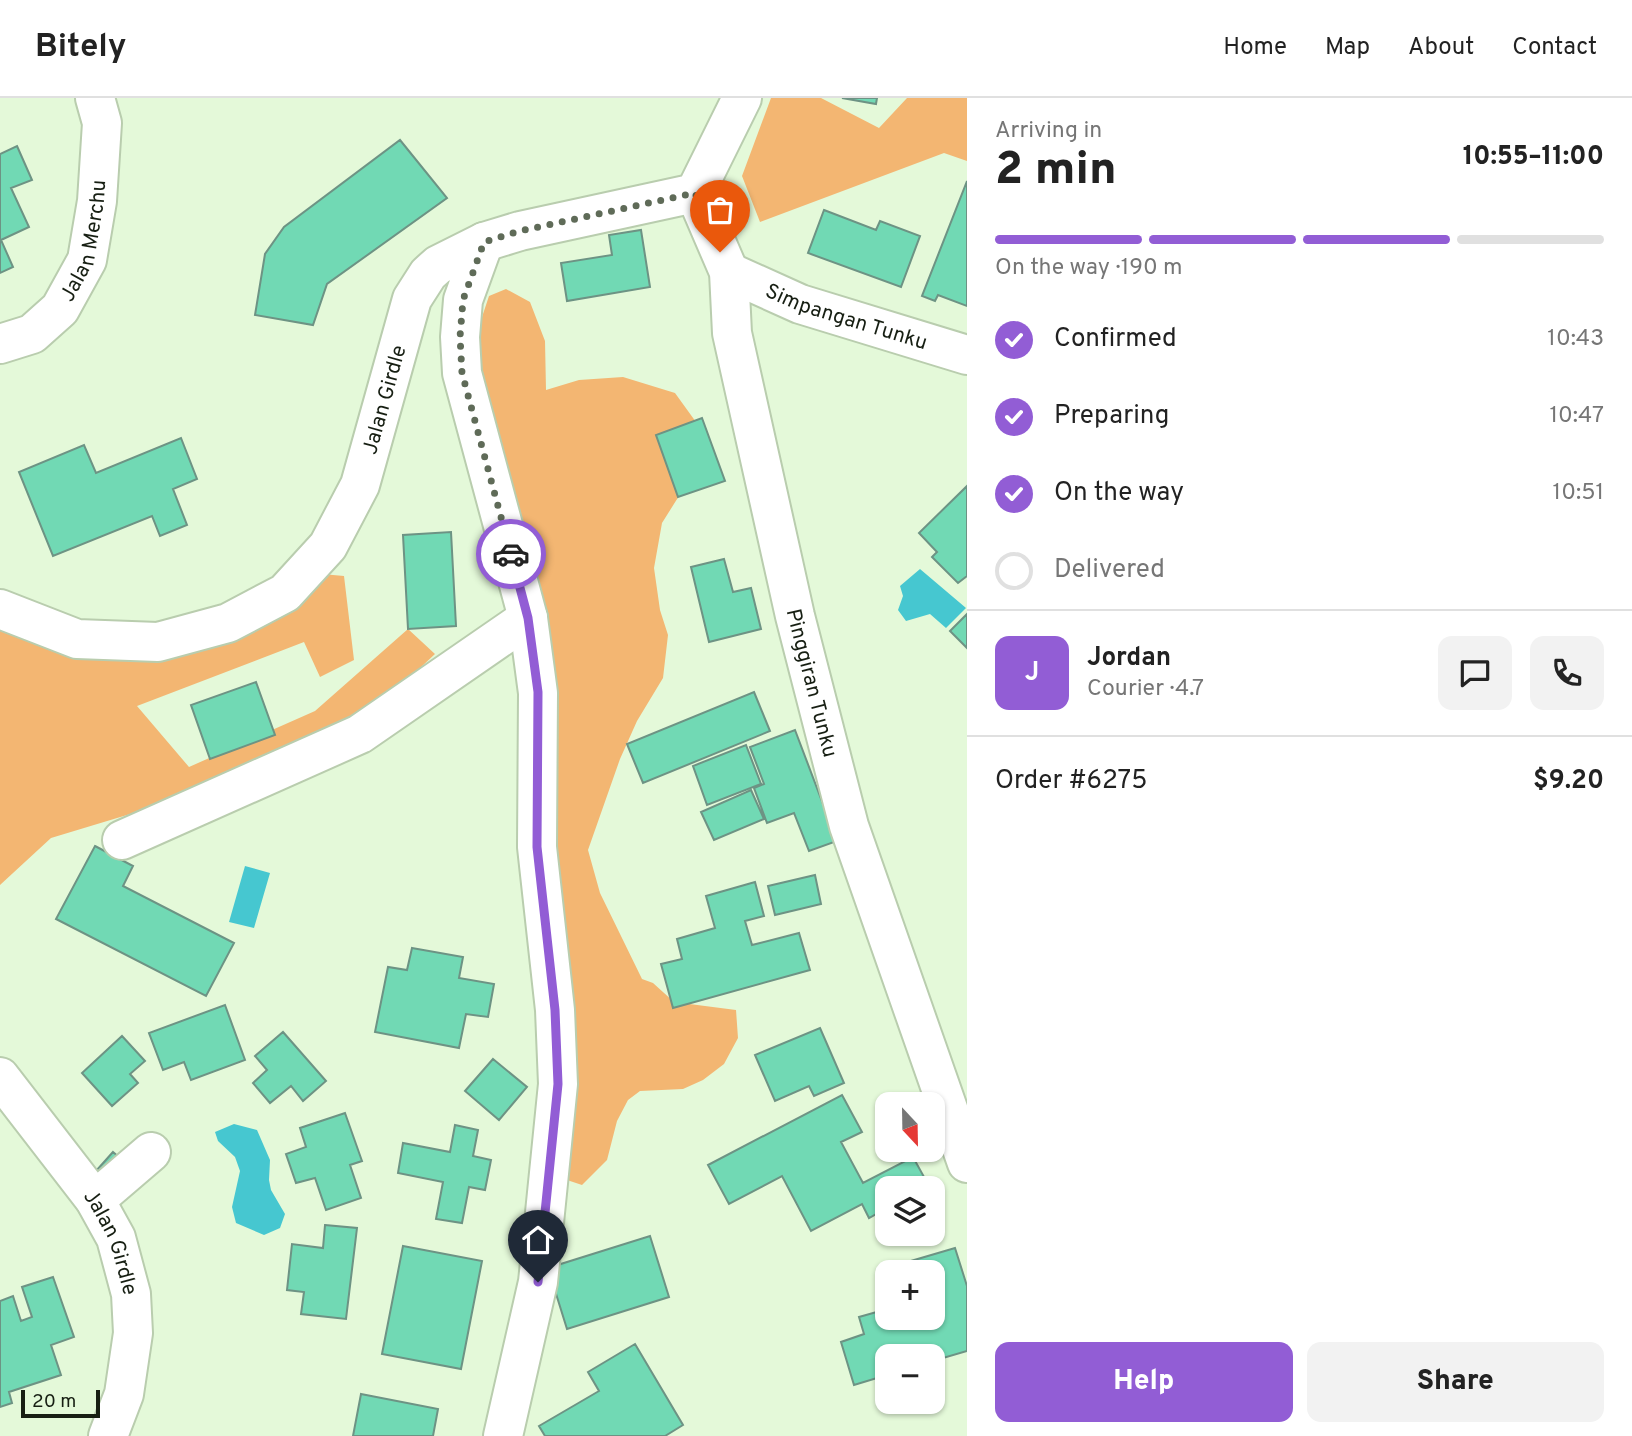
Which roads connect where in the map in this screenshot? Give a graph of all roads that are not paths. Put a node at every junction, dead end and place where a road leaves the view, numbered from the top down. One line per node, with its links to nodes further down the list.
1 (95, 98): 6 (street, Jalan Merchu)
2 (742, 98): 3 (street)
3 (695, 193): 4 (street, Jalan Girdle); 5 (street, Pinggiran Tunku)
4 (484, 242): 8 (street, Jalan Girdle); 9 (street)
5 (729, 272): 7 (street, Simpangan Tunku); 13 (street, Pinggiran Tunku)
6 (0, 344)
7 (962, 357)
8 (0, 609)
9 (528, 618): 10 (street); 16 (street)
10 (122, 840)
11 (0, 1077): 14 (street, Jalan Girdle)
12 (151, 1152): 14 (street)
13 (967, 1163)
14 (95, 1200): 15 (street, Jalan Girdle)
15 (108, 1436)
16 (503, 1436)

